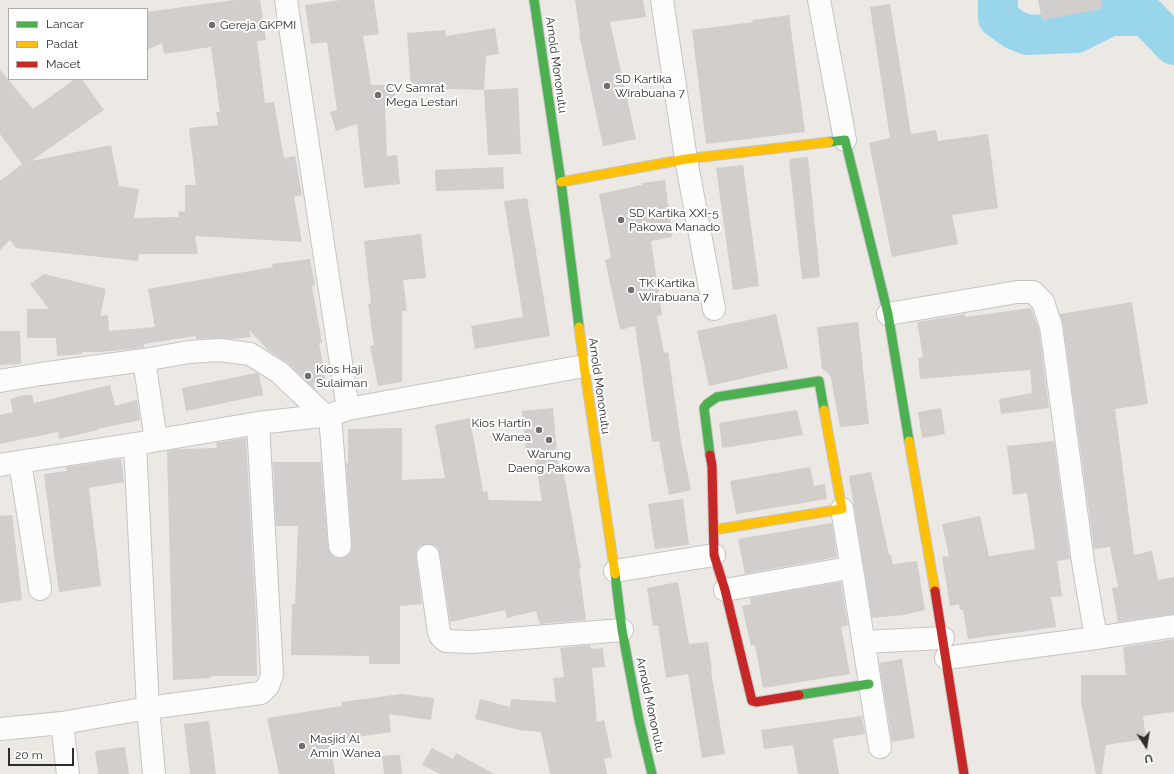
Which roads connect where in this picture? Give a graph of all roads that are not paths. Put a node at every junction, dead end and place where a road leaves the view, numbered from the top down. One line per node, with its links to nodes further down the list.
1 (286, 0): 13 (street)
2 (534, 0): 7 (street, Arnold Mononutu)
3 (662, 0): 6 (street)
4 (819, 0): 5 (street)
5 (845, 140): 6 (street); 9 (street)
6 (686, 159): 7 (street); 8 (street)
7 (560, 182): 11 (street, Arnold Mononutu)
8 (714, 309)
9 (888, 314): 29 (street); 31 (street)
10 (144, 360): 12 (street); 13 (street); 15 (street)
11 (584, 366): 13 (street); 24 (street, Arnold Mononutu)
12 (0, 381)
13 (335, 414): 14 (street); 20 (street)
14 (258, 423): 15 (street); 33 (street)
15 (156, 440): 16 (street)
16 (134, 444): 17 (street); 33 (street)
17 (10, 464): 25 (street)
18 (842, 509): 19 (street); 19 (street); 23 (street)
19 (713, 530): 21 (street)
20 (340, 546)
21 (714, 555): 24 (street); 26 (street)
22 (428, 556): 28 (street)
23 (852, 569): 26 (street); 30 (street)
24 (615, 571): 28 (street, Arnold Mononutu)
25 (40, 589)
26 (725, 590): 32 (street)
27 (1174, 626): 29 (street)
28 (622, 630): 39 (street, Arnold Mononutu)
29 (1096, 638): 31 (street)
30 (863, 642): 31 (street); 32 (street)
31 (944, 648): 40 (street)
32 (869, 684): 36 (street)
33 (148, 708): 34 (street); 38 (street)
34 (62, 723): 35 (street); 37 (street)
35 (0, 729)
36 (880, 747)
37 (68, 774)
38 (154, 774)
39 (652, 774)
40 (964, 774)

